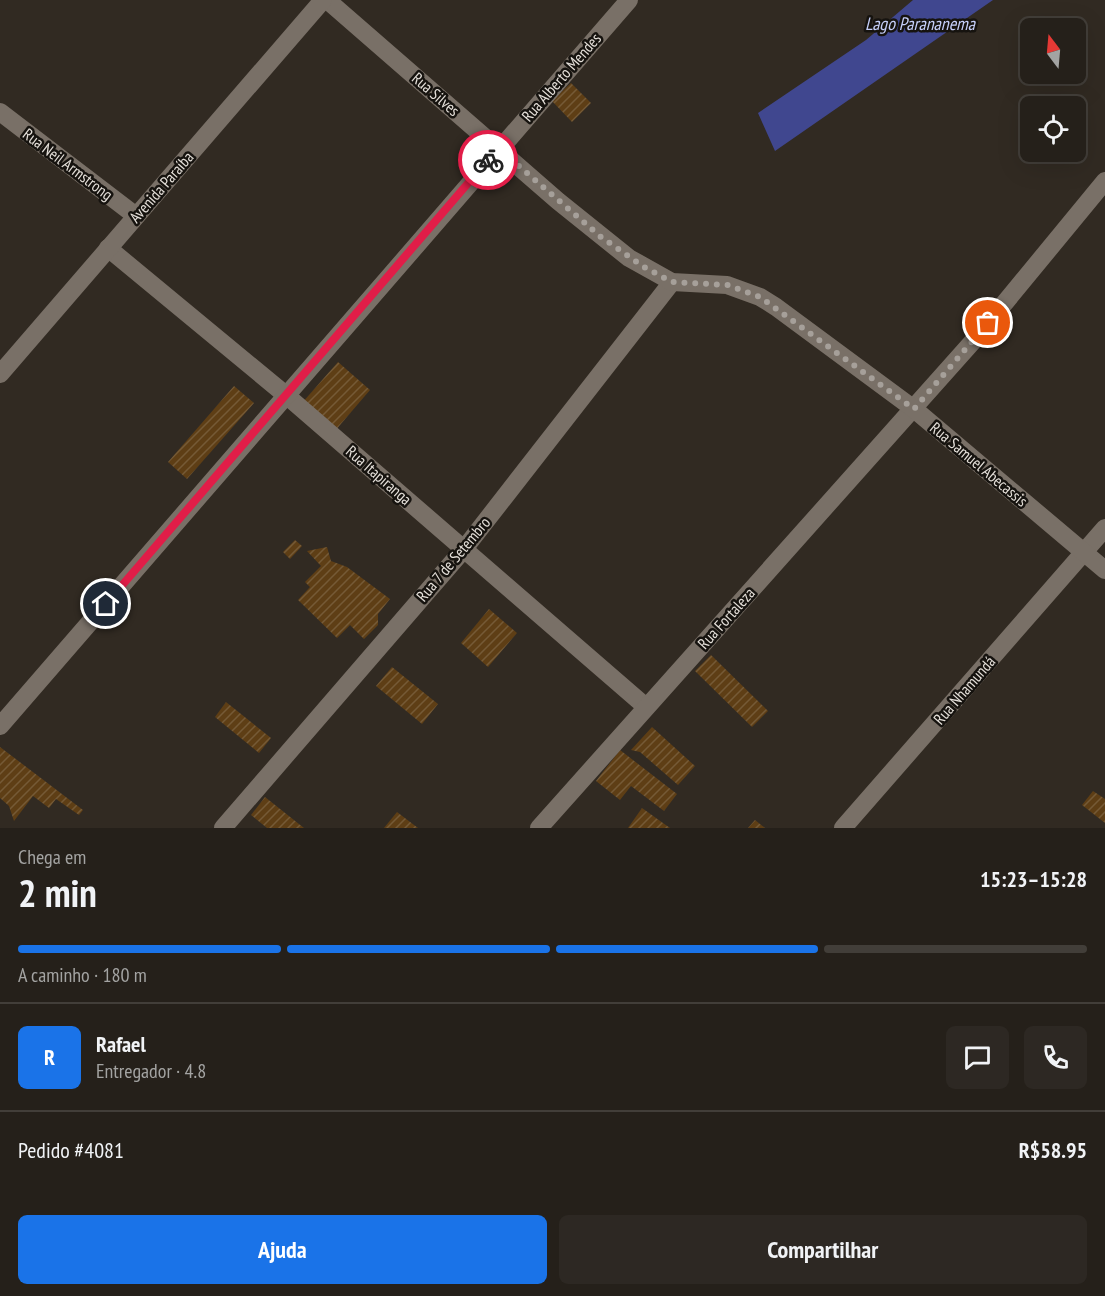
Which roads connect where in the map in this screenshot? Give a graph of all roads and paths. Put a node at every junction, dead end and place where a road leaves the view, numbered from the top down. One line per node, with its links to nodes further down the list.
1 (325, 0): 4 (street, Rua Silves); 6 (street, Avenida Paraíba)
2 (629, 0): 4 (street, Rua Alberto Mendes)
3 (0, 112): 6 (street, Rua Neil Armstrong)
4 (498, 148): 8 (street, Rua Silves); 10 (street, Rua Alberto Mendes)
5 (1105, 181): 11 (street, Rua Fortaleza)
6 (136, 216): 7 (street, Avenida Paraíba)
7 (108, 248): 9 (street, Avenida Paraíba); 10 (street, Rua Itapiranga)
8 (665, 278): 11 (street, Rua Samuel Abecassis); 13 (street, Rua 7 de Setembro)
9 (0, 374)
10 (287, 396): 13 (street, Rua Itapiranga); 17 (street, Rua Alberto Mendes)
11 (914, 409): 14 (street, Rua Samuel Abecassis); 16 (street, Rua Fortaleza)
12 (1105, 528): 14 (street, Rua Nhamundá)
13 (464, 549): 16 (street, Rua Itapiranga); 18 (street, Rua 7 de Setembro)
14 (1085, 552): 15 (street, Rua Samuel Abecassis); 20 (street, Rua Nhamundá)
15 (1105, 570)
16 (645, 706): 19 (street, Rua Fortaleza)
17 (0, 726)
18 (223, 828)
19 (539, 828)
20 (843, 828)

